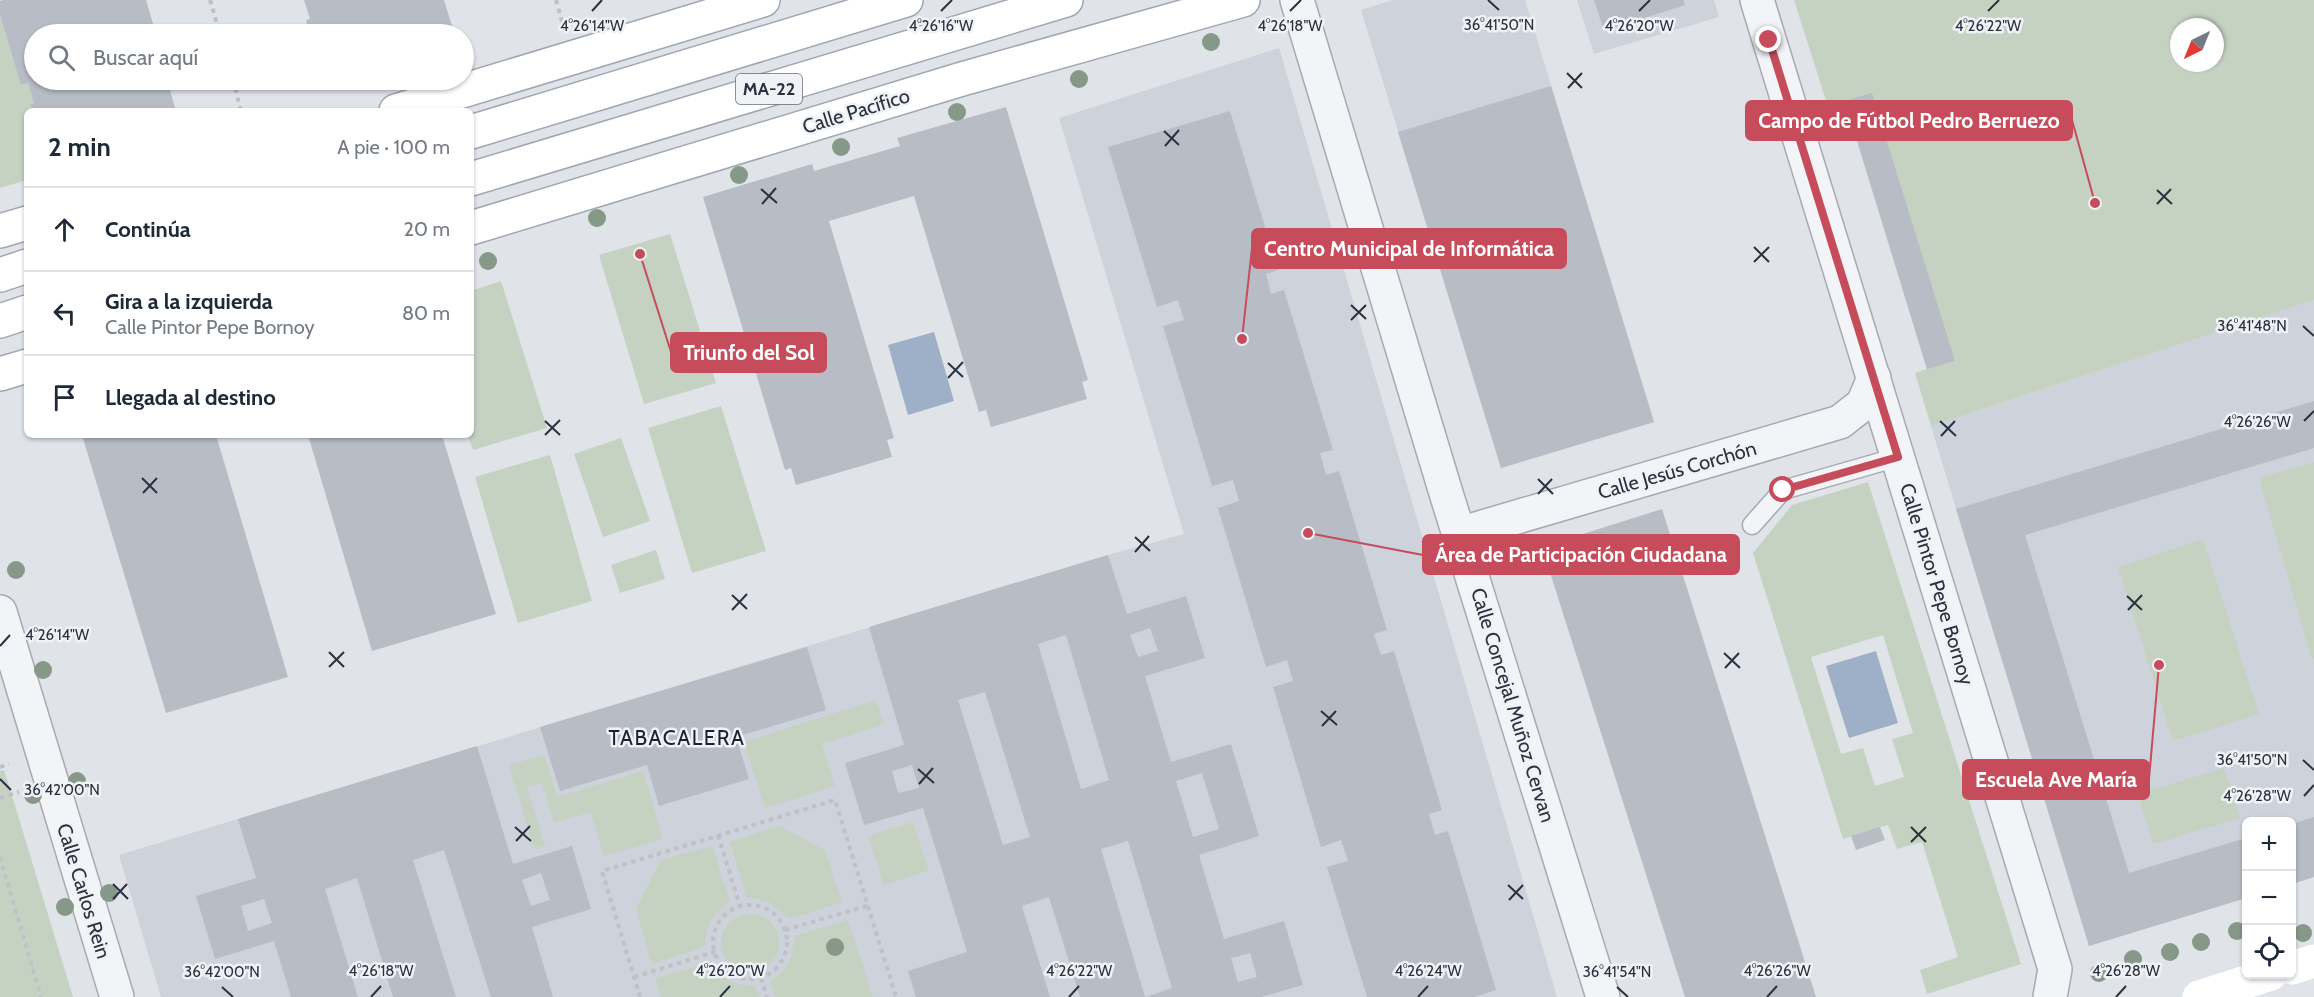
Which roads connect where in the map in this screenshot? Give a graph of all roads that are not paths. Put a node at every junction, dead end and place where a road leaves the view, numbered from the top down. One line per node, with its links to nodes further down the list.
1 (763, 0): 7 (main road)
2 (906, 0): 10 (main road, MA-22)
3 (1066, 0): 11 (main road, MA-22)
4 (1243, 0): 13 (main road, Calle Pacífico)
5 (1297, 0): 24 (street, Calle Concejal Muñoz Cervan)
6 (1757, 0): 21 (street, Calle Pintor Pepe Bornoy)
7 (474, 87)
8 (465, 90): 9 (main road)
9 (406, 108)
10 (474, 131)
11 (474, 178)
12 (24, 224): 14 (main road)
13 (474, 227)
14 (0, 231)
15 (24, 267): 16 (main road)
16 (0, 274)
17 (24, 313): 18 (main road)
18 (0, 321)
19 (24, 367): 20 (main road)
20 (0, 374)
21 (1874, 378): 22 (street, Calle Pintor Pepe Bornoy); 24 (street, Calle Jesús Corchón)
22 (1898, 457): 23 (lane); 31 (street, Calle Pintor Pepe Bornoy)
23 (1752, 525)
24 (1459, 534): 30 (street, Calle Concejal Muñoz Cervan)
25 (0, 612): 29 (street, Calle Carlos Rein)
26 (2314, 961): 27 (main road)
27 (2296, 967)
28 (2258, 979): 32 (main road)
29 (117, 997)
30 (1603, 997)
31 (2050, 997)
32 (2199, 997)

